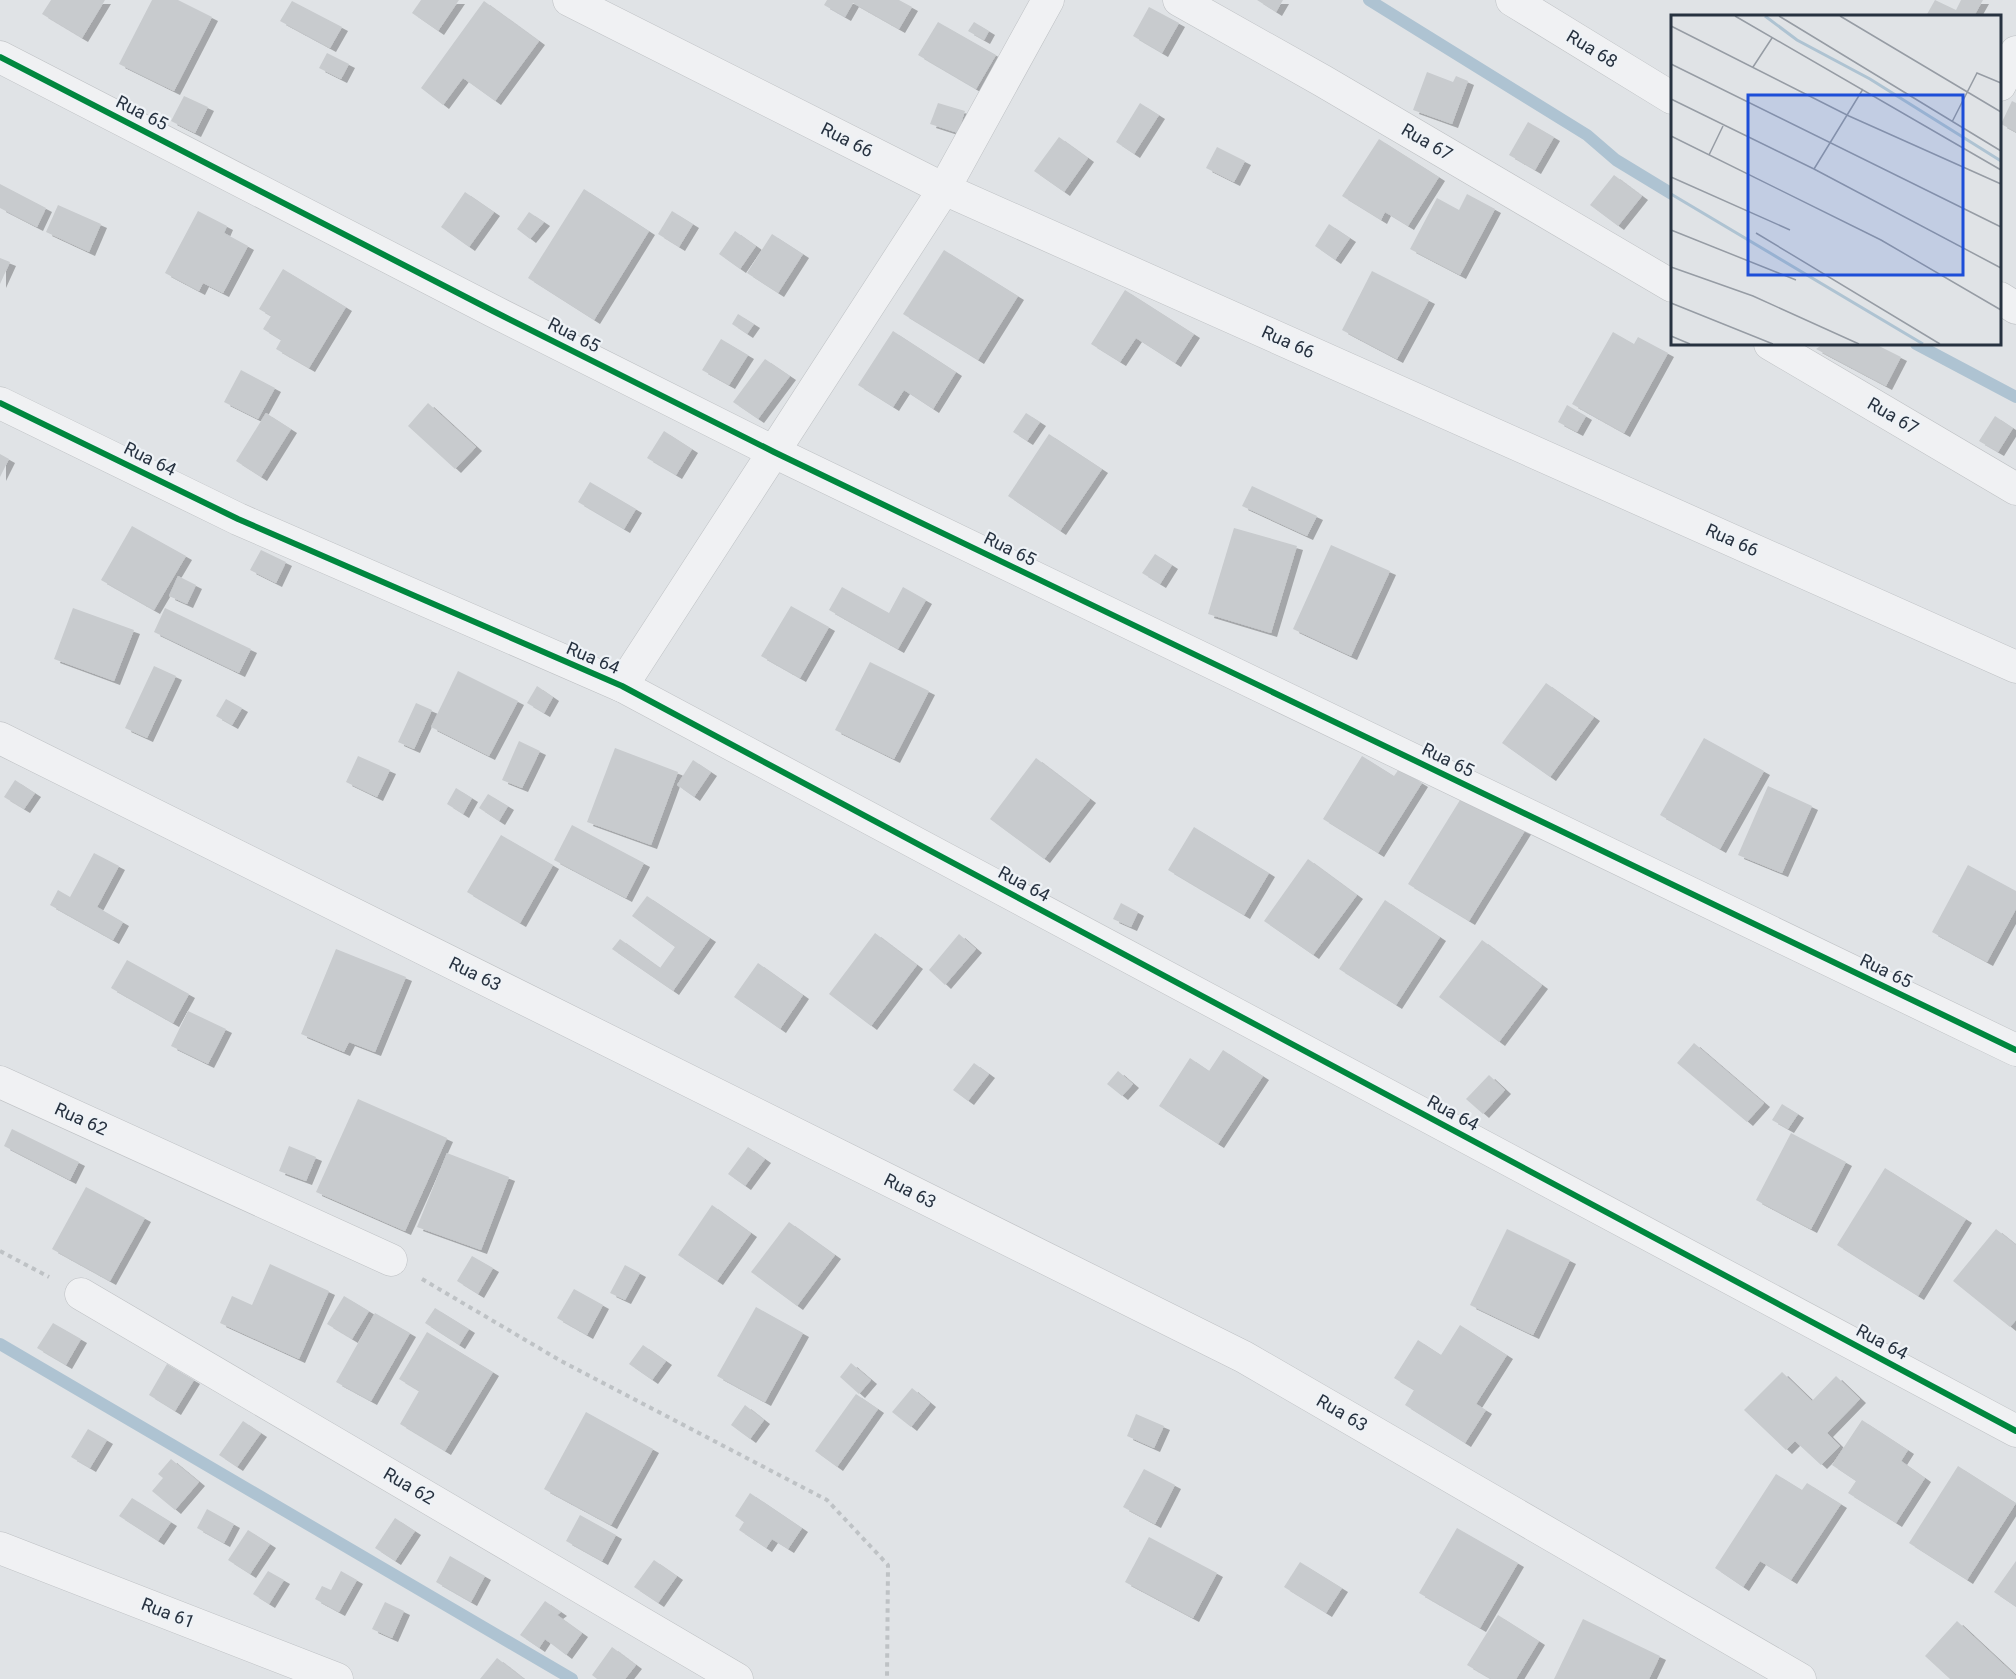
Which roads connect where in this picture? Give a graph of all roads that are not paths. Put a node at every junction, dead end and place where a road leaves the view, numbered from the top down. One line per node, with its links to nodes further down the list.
1 (569, 0): 9 (street, Rua 66)
2 (1048, 0): 9 (street)
3 (1179, 0): 10 (street, Rua 67)
4 (1512, 0): 8 (street, Rua 68)
5 (2016, 52): 7 (street)
6 (0, 57): 15 (street, Rua 65)
7 (2001, 83)
8 (1671, 97)
9 (944, 189): 15 (street); 17 (street, Rua 66)
10 (1671, 285)
11 (2001, 299): 12 (street)
12 (2016, 308)
13 (1772, 345): 16 (street, Rua 67)
14 (0, 403): 18 (street, Rua 64)
15 (774, 452): 18 (street); 20 (street, Rua 65)
16 (2016, 489)
17 (2016, 667)
18 (622, 686): 24 (street, Rua 64)
19 (0, 738): 28 (street, Rua 63)
20 (2016, 1050)
21 (0, 1082): 22 (street, Rua 62)
22 (391, 1260)
23 (81, 1294): 27 (street, Rua 62)
24 (2016, 1431)
25 (0, 1548): 26 (street, Rua 61)
26 (337, 1679)
27 (737, 1679)
28 (1800, 1679)

